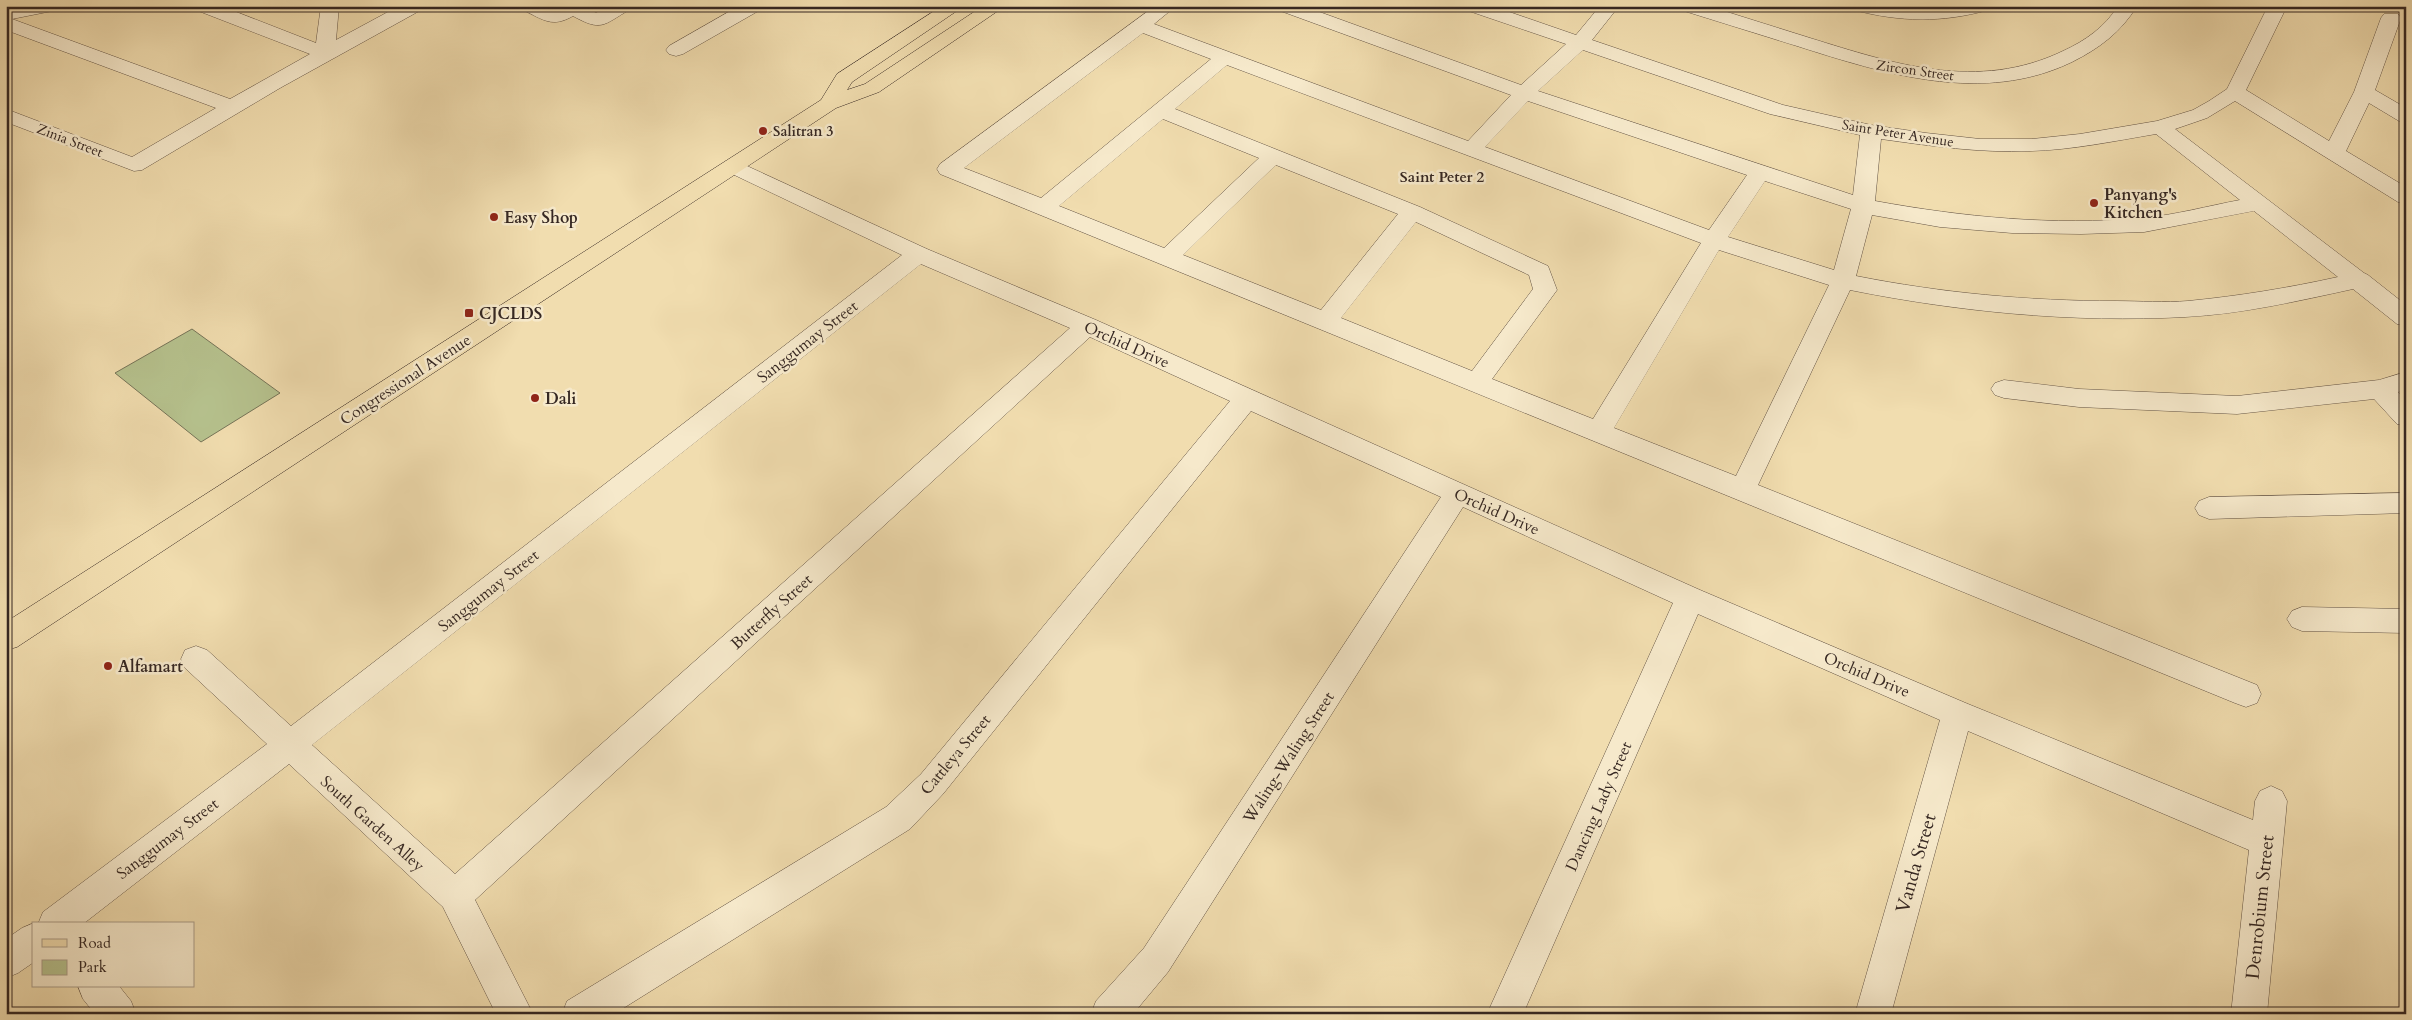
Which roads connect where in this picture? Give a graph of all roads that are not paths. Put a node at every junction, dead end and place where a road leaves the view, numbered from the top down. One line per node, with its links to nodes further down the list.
1 (50, 6): 20 (street)
2 (203, 6): 26 (street)
3 (330, 6): 26 (street)
4 (414, 6): 26 (street)
5 (530, 6): 19 (street)
6 (622, 6): 19 (street)
7 (753, 6): 25 (street)
8 (955, 6): 31 (main road, Congressional Avenue)
9 (996, 6): 31 (main road, Congressional Avenue)
10 (1167, 6): 23 (street)
11 (1285, 6): 30 (street)
12 (1473, 6): 24 (street, Saint Peter Avenue)
13 (1610, 6): 24 (street)
14 (1688, 6): 17 (street, Zircon Street)
15 (1861, 6): 16 (street)
16 (1982, 6)
17 (2128, 6)
18 (2278, 6): 28 (street)
19 (577, 8)
20 (6, 14)
21 (2391, 18): 29 (street)
22 (6, 23): 32 (street)
23 (1141, 26): 27 (street); 46 (street)
24 (1579, 43): 30 (street); 37 (street, Saint Peter Avenue)
25 (676, 50)
26 (325, 53): 32 (street)
27 (1225, 57): 33 (street); 38 (street)
28 (2235, 92): 36 (street, Saint Peter Avenue); 39 (street)
29 (2364, 92): 35 (street); 39 (street)
30 (1524, 94): 38 (street); 42 (street)
31 (829, 104): 41 (main road, Congressional Avenue)
32 (230, 106): 34 (street, Zinia Street)
33 (1160, 110): 40 (street); 46 (street)
34 (6, 115)
35 (2406, 117)
36 (2160, 127): 37 (street, Saint Peter Avenue); 44 (street)
37 (1871, 131): 45 (street)
38 (1472, 149): 48 (street)
39 (2334, 151): 43 (street)
40 (1274, 155): 47 (street); 50 (street)
41 (734, 166): 49 (street, Orchid Drive); 70 (main road, Congressional Avenue)
42 (1760, 172): 45 (street); 48 (street)
43 (2406, 197)
44 (2256, 204): 45 (street); 51 (street)
45 (1863, 206): 52 (street)
46 (1043, 208): 50 (street)
47 (1412, 212): 54 (street); 57 (street)
48 (1714, 240): 52 (street); 62 (street)
49 (919, 254): 55 (street, Orchid Drive); 74 (street, Sanggumay Street)
50 (1167, 258): 54 (street)
51 (2360, 280): 52 (street); 53 (street)
52 (1843, 282): 63 (street)
53 (2406, 318)
54 (1325, 322): 57 (street)
55 (1087, 326): 60 (street, Orchid Drive); 77 (street, Butterfly Street)
56 (2406, 381): 59 (street)
57 (1476, 383): 62 (street)
58 (2004, 389): 59 (street)
59 (2380, 389): 61 (street)
60 (1246, 398): 64 (street, Orchid Drive); 84 (street, Cattleya Street)
61 (2406, 417)
62 (1598, 433): 63 (street)
63 (1742, 491): 72 (street)
64 (1458, 493): 67 (street, Orchid Drive); 85 (street, Waling-Waling Street)
65 (2406, 503): 66 (street)
66 (2210, 508)
67 (1690, 598): 73 (street, Orchid Drive); 86 (street, Dancing Lady Street)
68 (2302, 619): 69 (street)
69 (2406, 621)
70 (6, 638)
71 (196, 659): 74 (street, South Garden Alley)
72 (2246, 694)
73 (1957, 713): 76 (street, Orchid Drive); 87 (street, Vanda Street)
74 (288, 746): 77 (street, South Garden Alley); 78 (street, Sanggumay Street)
75 (2271, 801): 76 (street, Denrobium Street)
76 (2266, 841): 88 (street, Denrobium Street)
77 (454, 896): 83 (street, South Garden Alley)
78 (58, 922)
79 (32, 941): 80 (street)
80 (6, 960)
81 (98, 988): 82 (street)
82 (118, 1014)
83 (515, 1014)
84 (580, 1014)
85 (1109, 1014)
86 (1505, 1014)
87 (1873, 1014)
88 (2249, 1014)

